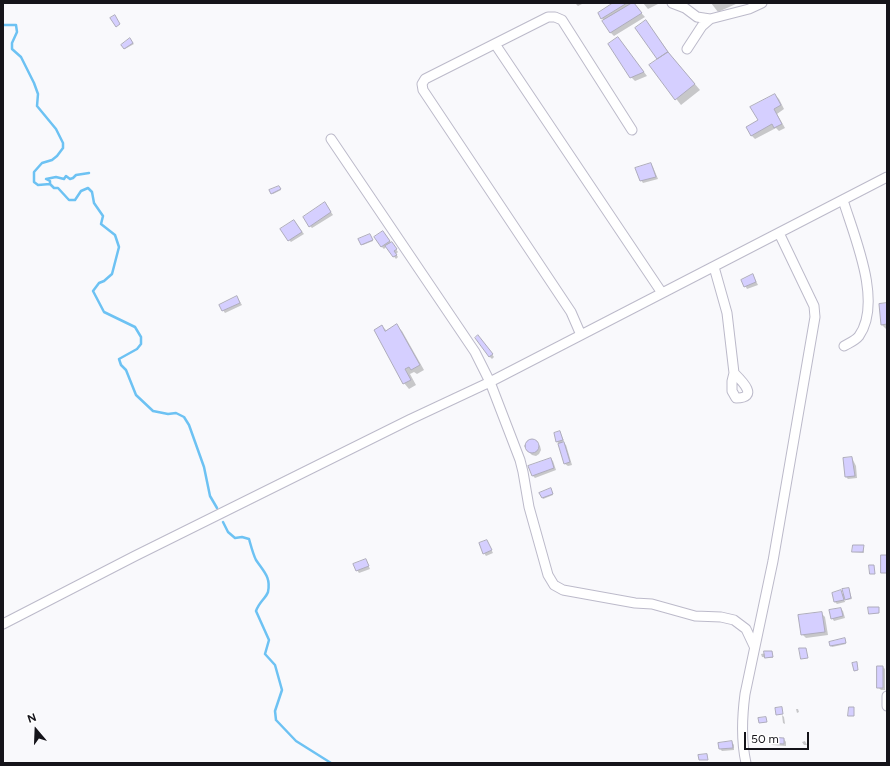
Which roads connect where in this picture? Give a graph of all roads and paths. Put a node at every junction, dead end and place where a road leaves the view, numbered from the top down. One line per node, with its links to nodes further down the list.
1 (672, 3): 3 (street)
2 (762, 3): 3 (street)
3 (710, 19): 5 (street)
4 (495, 44): 6 (street); 12 (street); 13 (street)
5 (687, 48)
6 (632, 130)
7 (331, 139): 16 (street)
8 (887, 177): 9 (street)
9 (843, 200): 10 (street); 14 (street)
10 (779, 233): 11 (street); 18 (street)
11 (714, 267): 12 (street); 15 (street)
12 (662, 293): 13 (street)
13 (581, 335): 16 (street)
14 (844, 346)
15 (734, 373)
16 (490, 382): 17 (street); 18 (street)
17 (3, 624)
18 (754, 646): 21 (street)
19 (887, 696): 20 (street)
20 (887, 706)
21 (746, 763)

